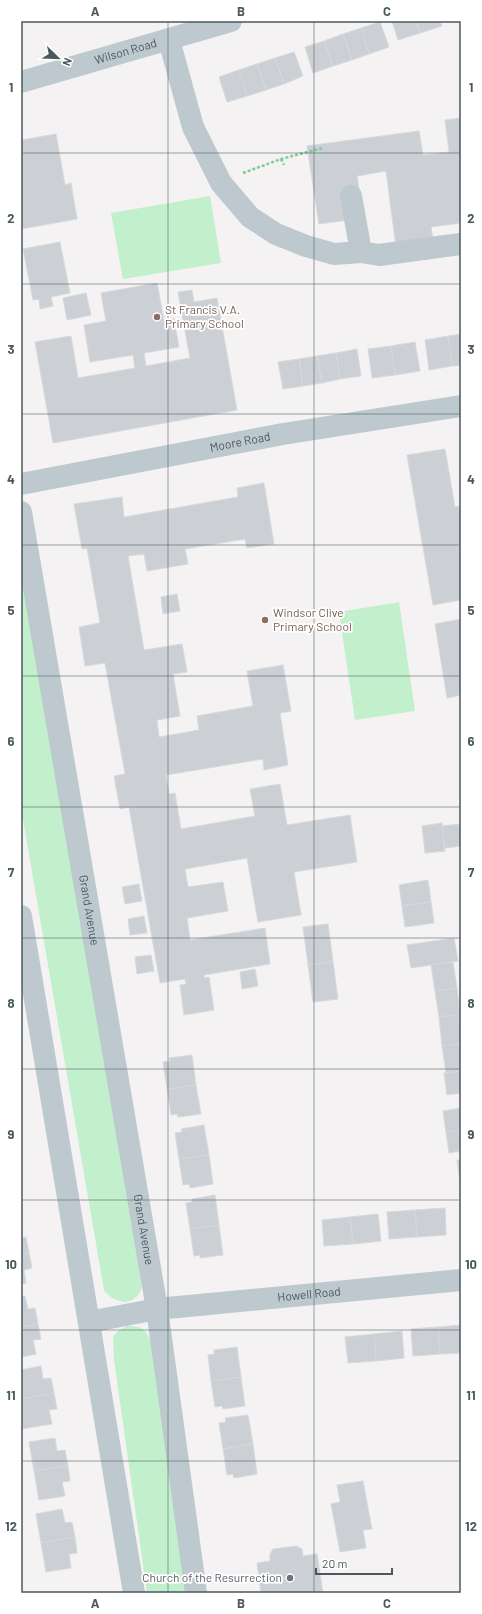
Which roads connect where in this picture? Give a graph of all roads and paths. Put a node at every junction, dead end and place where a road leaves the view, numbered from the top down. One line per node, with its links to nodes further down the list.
1 (225, 22): 2 (street, Wilson Road)
2 (168, 40): 3 (street, Wilson Road); 7 (street)
3 (21, 82)
4 (323, 148): 5 (path)
5 (281, 159): 6 (path); 7 (path)
6 (284, 165)
7 (220, 183): 10 (street)
8 (351, 196): 10 (street)
9 (460, 244): 10 (street)
10 (361, 252)
11 (461, 406): 12 (street, Moore Road)
12 (21, 484)
13 (21, 512): 16 (street, Grand Avenue)
14 (21, 916): 17 (street)
15 (461, 1280): 16 (street, Howell Road)
16 (157, 1309): 17 (street); 19 (street, Grand Avenue)
17 (88, 1322): 18 (street)
18 (134, 1593)
19 (196, 1593)

